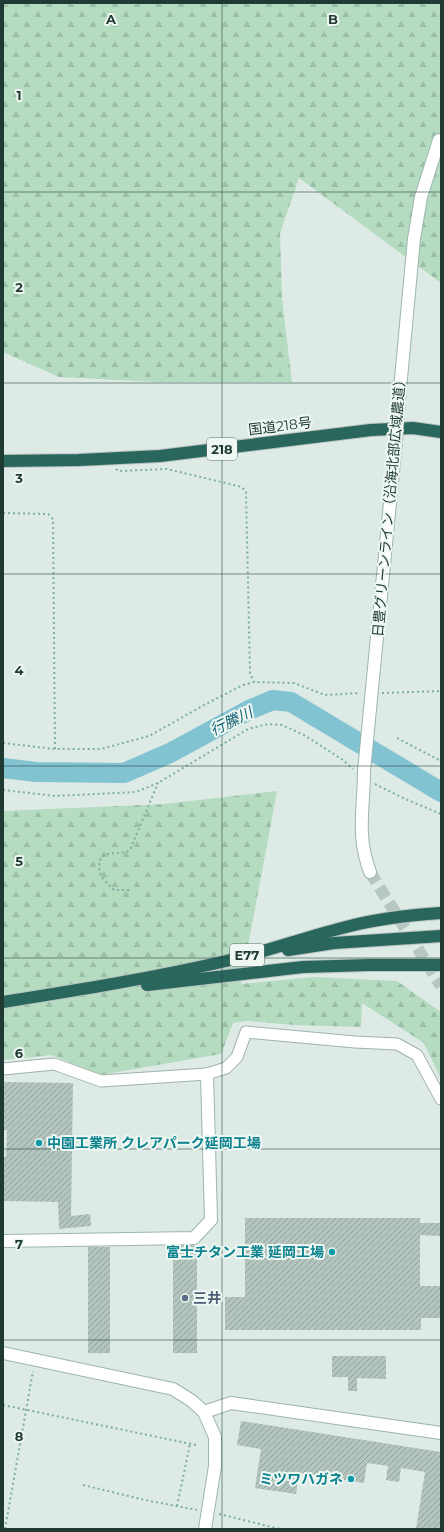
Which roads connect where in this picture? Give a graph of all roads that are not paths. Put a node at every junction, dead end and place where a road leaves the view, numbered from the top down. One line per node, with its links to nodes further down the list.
1 (438, 140): 4 (street, 日豊グリーンライン（沿海北部広域農道）, bridge)
2 (441, 432): 3 (highway, 国道218号 / 218)
3 (3, 461)
4 (370, 872)
5 (441, 913): 7 (highway, E77)
6 (441, 936): 7 (highway)
7 (227, 961): 11 (highway, E77)
8 (441, 965): 10 (highway, E77)
9 (441, 974): 10 (highway)
10 (239, 975): 11 (highway, E77)
11 (52, 994): 12 (highway, E77)
12 (3, 1002)
13 (3, 1069): 14 (street)
14 (207, 1074): 15 (street); 16 (street)
15 (441, 1099)
16 (3, 1241)
17 (3, 1353): 18 (street)
18 (204, 1412): 19 (street); 20 (street)
19 (441, 1433)
20 (205, 1529)

